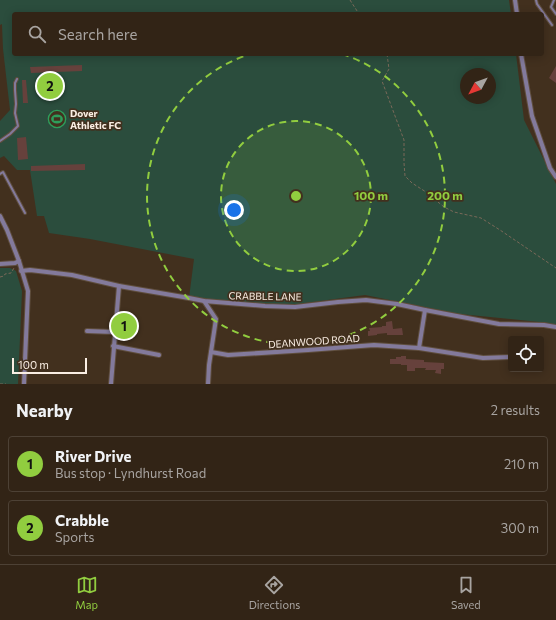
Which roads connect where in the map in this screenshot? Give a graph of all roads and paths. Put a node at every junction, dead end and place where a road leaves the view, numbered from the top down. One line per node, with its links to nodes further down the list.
1 (350, 0): 5 (path)
2 (515, 0): 6 (street)
3 (536, 0): 7 (lane)
4 (554, 0): 9 (lane)
5 (358, 12)
6 (517, 12)
7 (543, 12)
8 (544, 14): 10 (lane)
9 (556, 14)
10 (552, 25)
11 (387, 56): 21 (path)
12 (521, 56): 16 (street)
13 (17, 79): 14 (lane)
14 (0, 140)
15 (0, 174): 17 (lane)
16 (556, 177)
17 (25, 213)
18 (0, 216): 19 (street)
19 (19, 261): 20 (street); 22 (street); 23 (path)
20 (0, 264)
21 (556, 268)
22 (21, 271): 24 (street, CRABBLE LANE); 37 (street)
23 (0, 277)
24 (119, 286): 25 (street, CRABBLE LANE); 29 (street)
25 (204, 301): 26 (street, CRABBLE LANE); 32 (street)
26 (425, 310): 27 (street, CRABBLE LANE); 31 (street)
27 (556, 327)
28 (88, 331): 29 (street)
29 (114, 332): 30 (street)
30 (113, 346): 33 (street); 38 (street)
31 (419, 348): 32 (street, DEANWOOD ROAD); 34 (street, DEANWOOD ROAD)
32 (211, 352): 39 (street)
33 (159, 354)
34 (508, 357)
35 (0, 384): 36 (path)
36 (6, 384)
37 (24, 384)
38 (111, 384)
39 (208, 384)

